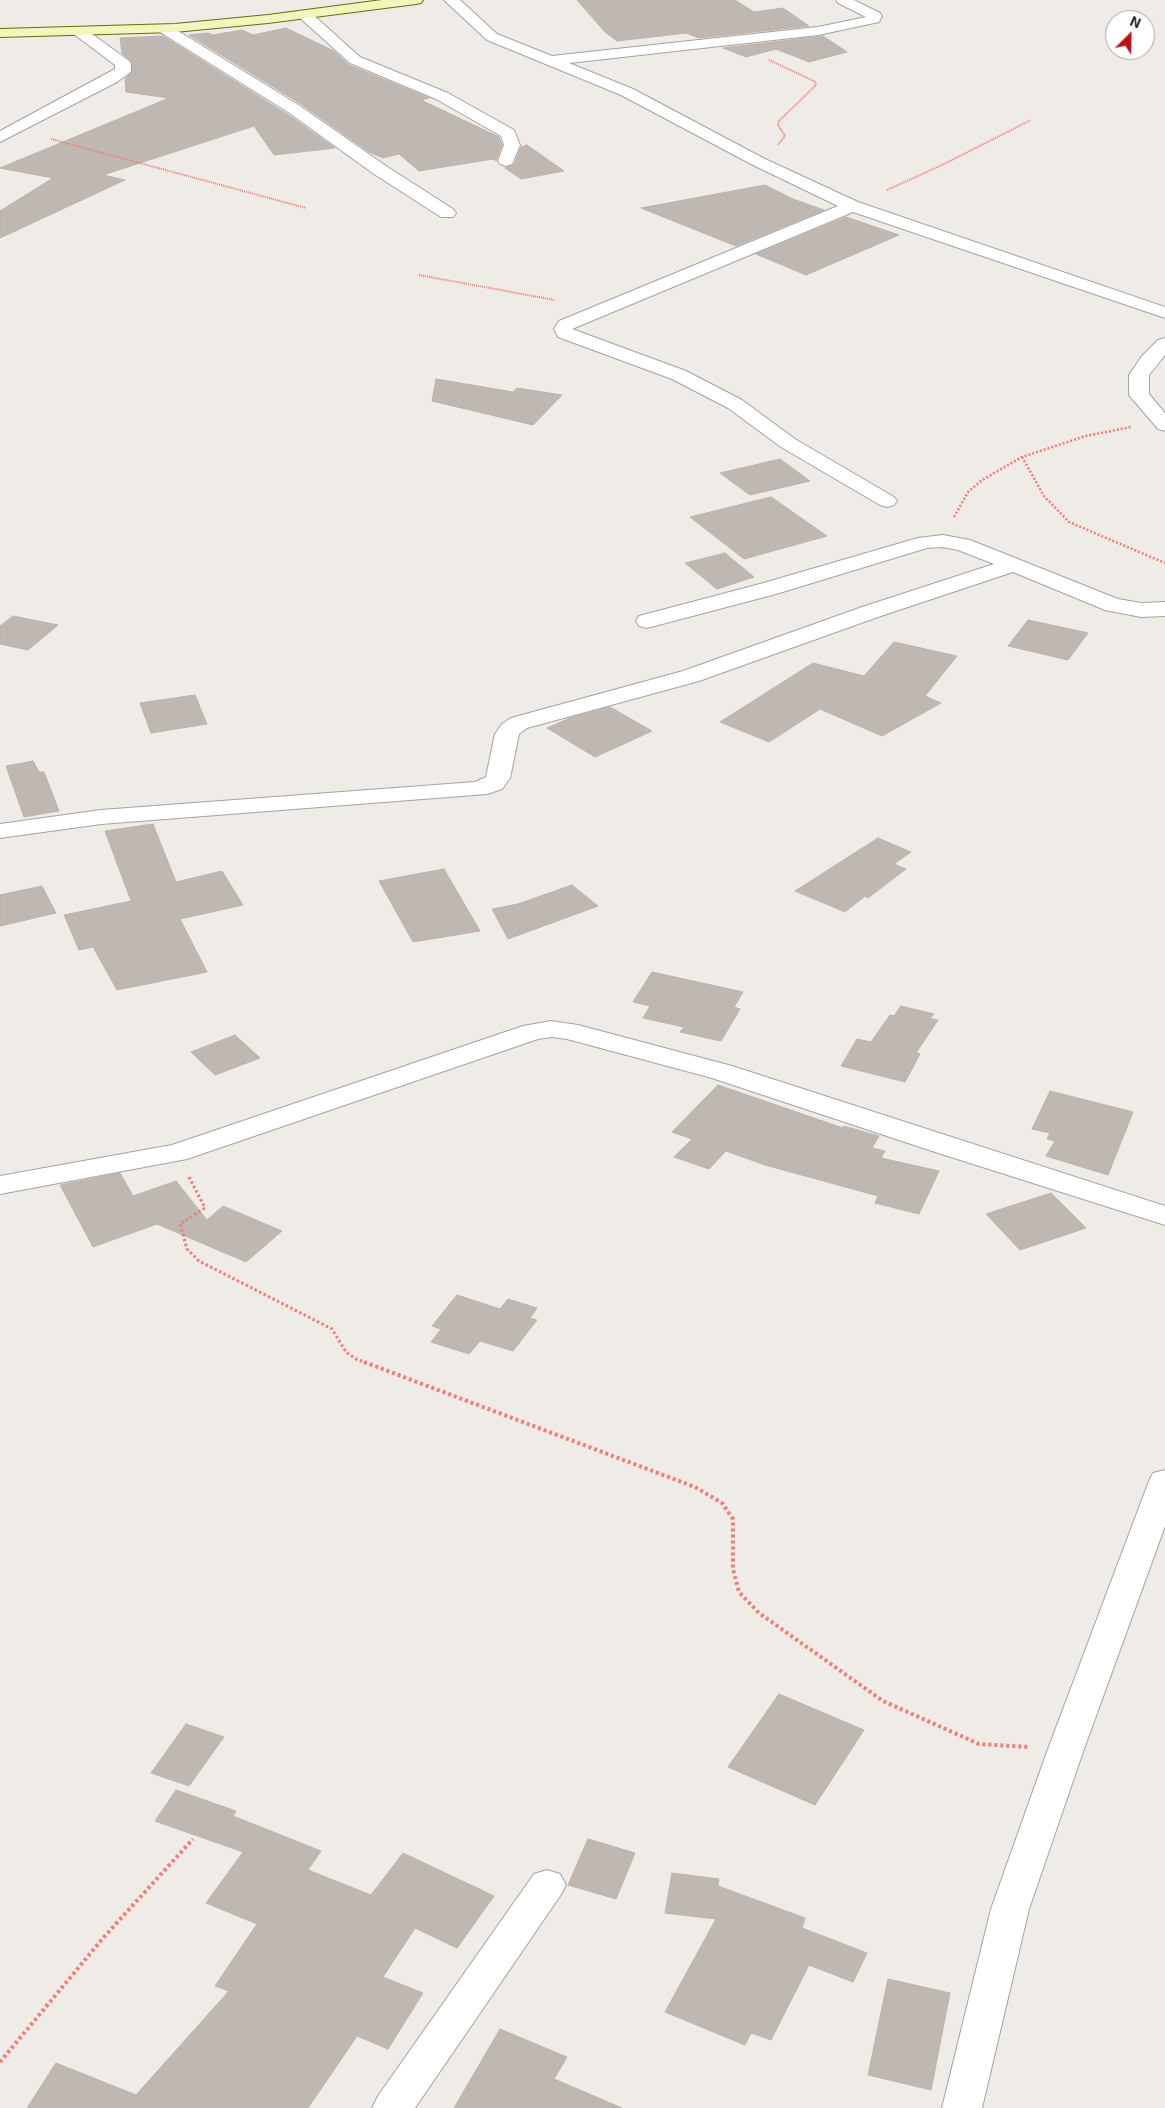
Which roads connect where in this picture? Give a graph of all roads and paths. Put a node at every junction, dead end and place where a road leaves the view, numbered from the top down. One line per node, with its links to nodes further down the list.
1 (416, 0): 4 (street)
2 (451, 0): 9 (street)
3 (843, 0): 8 (street)
4 (305, 15): 5 (street); 13 (street)
5 (165, 29): 6 (street); 17 (street)
6 (80, 32): 7 (street); 11 (street)
7 (0, 33)
8 (775, 36): 9 (street); 14 (path)
9 (553, 60): 14 (street)
10 (1031, 120): 15 (path)
11 (16, 129): 12 (street); 16 (path)
12 (0, 137)
13 (506, 161)
14 (760, 162): 15 (street)
15 (852, 206): 19 (street); 20 (street)
16 (306, 208)
17 (447, 212)
18 (419, 275): 19 (path)
19 (604, 310): 24 (street)
20 (1165, 313)
21 (1165, 344): 22 (street)
22 (1163, 423): 23 (path)
23 (1022, 457): 25 (path); 26 (path)
24 (887, 501)
25 (943, 541): 27 (street); 29 (street)
26 (1165, 563)
27 (1013, 565): 28 (street); 30 (street)
28 (1165, 608)
29 (647, 621)
30 (0, 831)
31 (177, 1153): 32 (street); 33 (street); 35 (path)
32 (0, 1185)
33 (1165, 1216)
34 (1165, 1481): 35 (street)
35 (1066, 1749): 40 (street)
36 (193, 1839): 38 (path)
37 (547, 1885): 39 (street)
38 (0, 2062)
39 (392, 2108)
40 (962, 2108)

